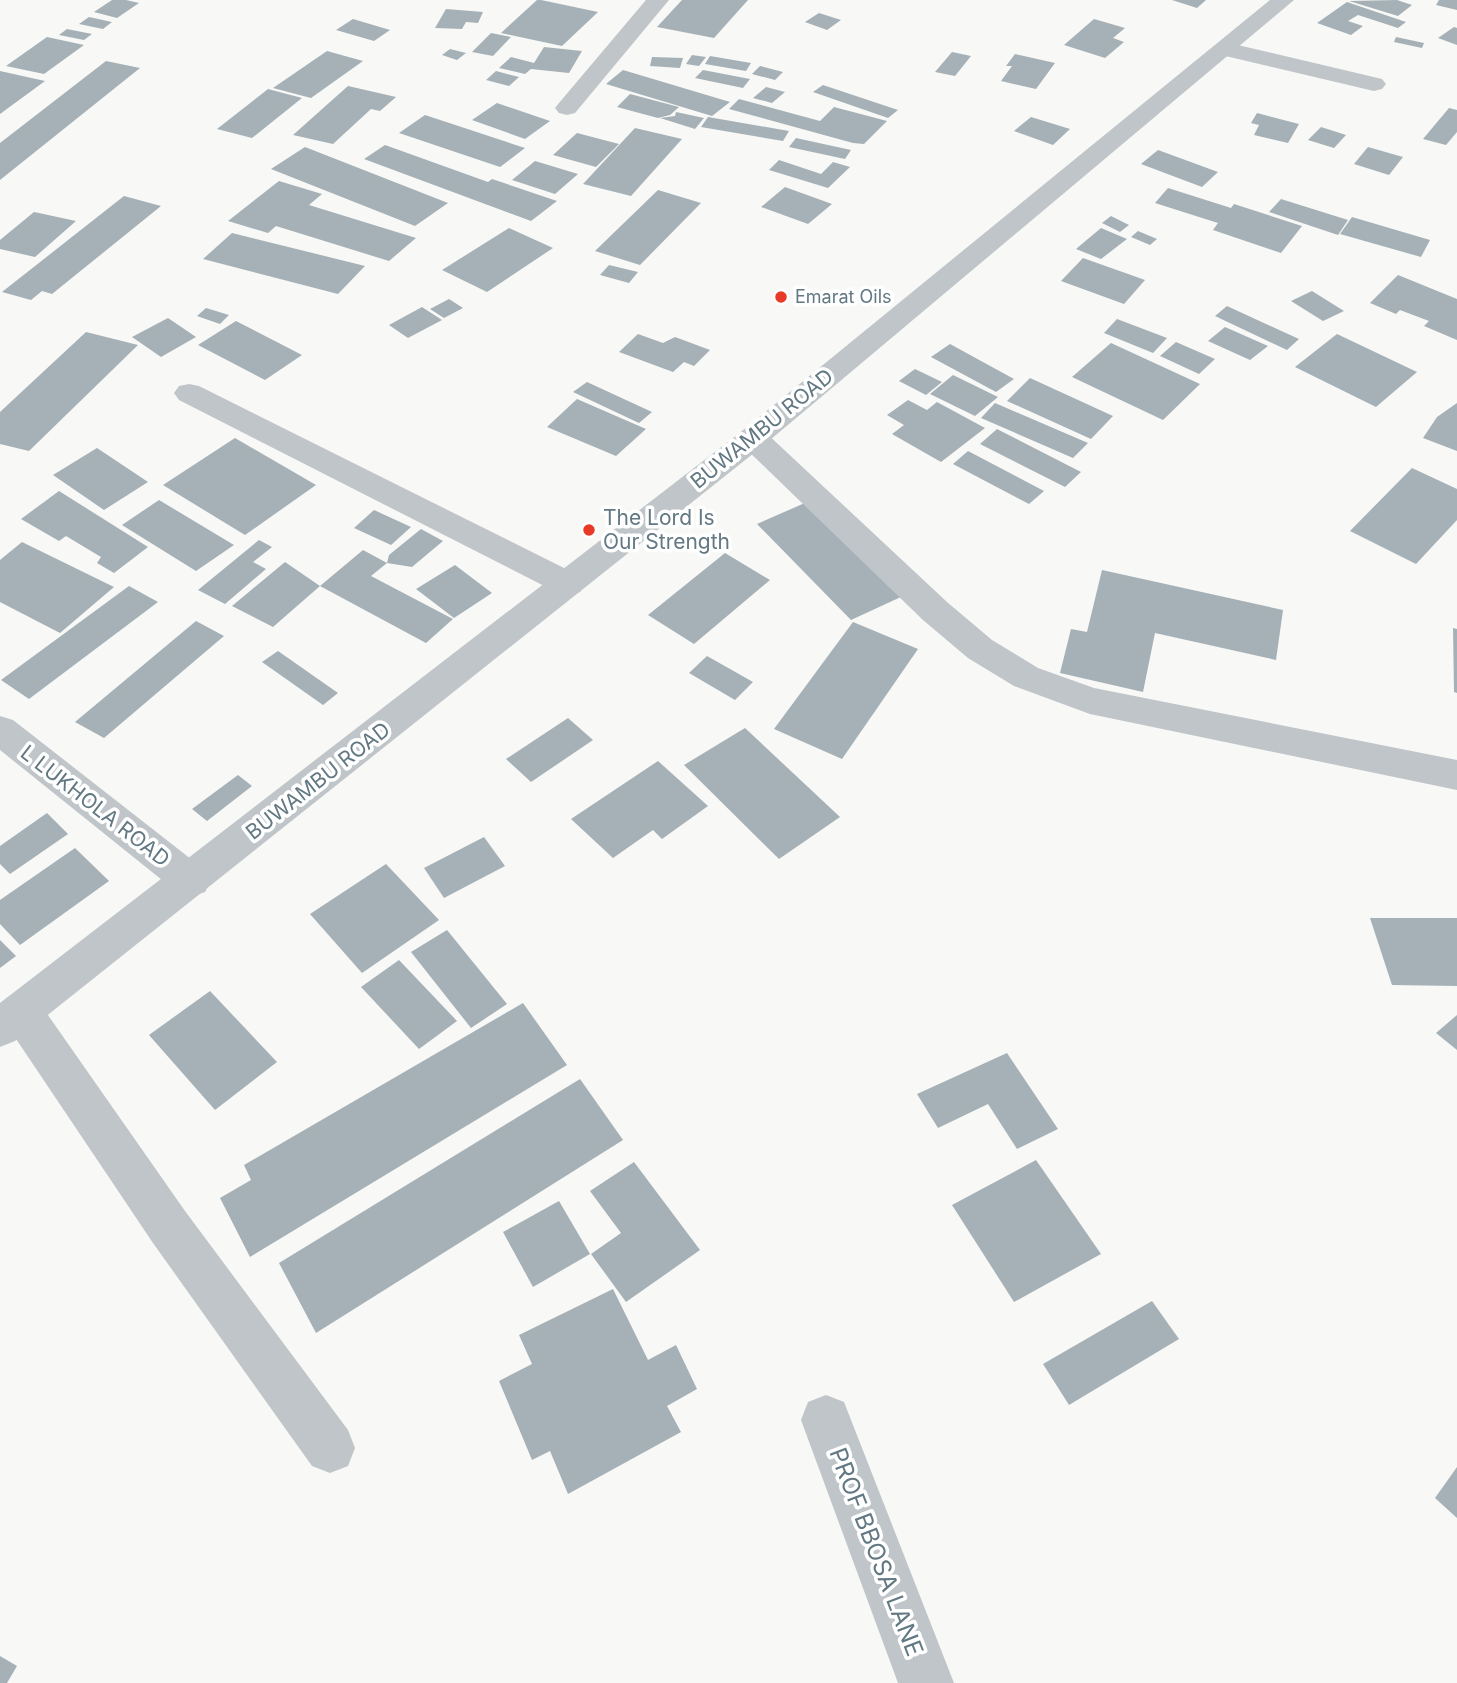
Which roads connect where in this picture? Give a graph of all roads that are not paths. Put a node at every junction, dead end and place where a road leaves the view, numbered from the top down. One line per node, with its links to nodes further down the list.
1 (658, 0): 5 (street)
2 (1283, 0): 3 (street, BUWAMBU ROAD)
3 (1225, 49): 4 (street); 7 (street, BUWAMBU ROAD)
4 (1374, 84)
5 (566, 108)
6 (189, 393): 8 (street)
7 (752, 438): 8 (street, BUWAMBU ROAD); 10 (street)
8 (568, 584): 11 (street, BUWAMBU ROAD)
9 (0, 730): 11 (street, L LUKHOLA ROAD)
10 (1457, 775)
11 (191, 881): 12 (street, BUWAMBU ROAD)
12 (11, 1019): 14 (street)
13 (826, 1420): 15 (street, PROF BBOSA LANE)
14 (330, 1448)
15 (926, 1683)

